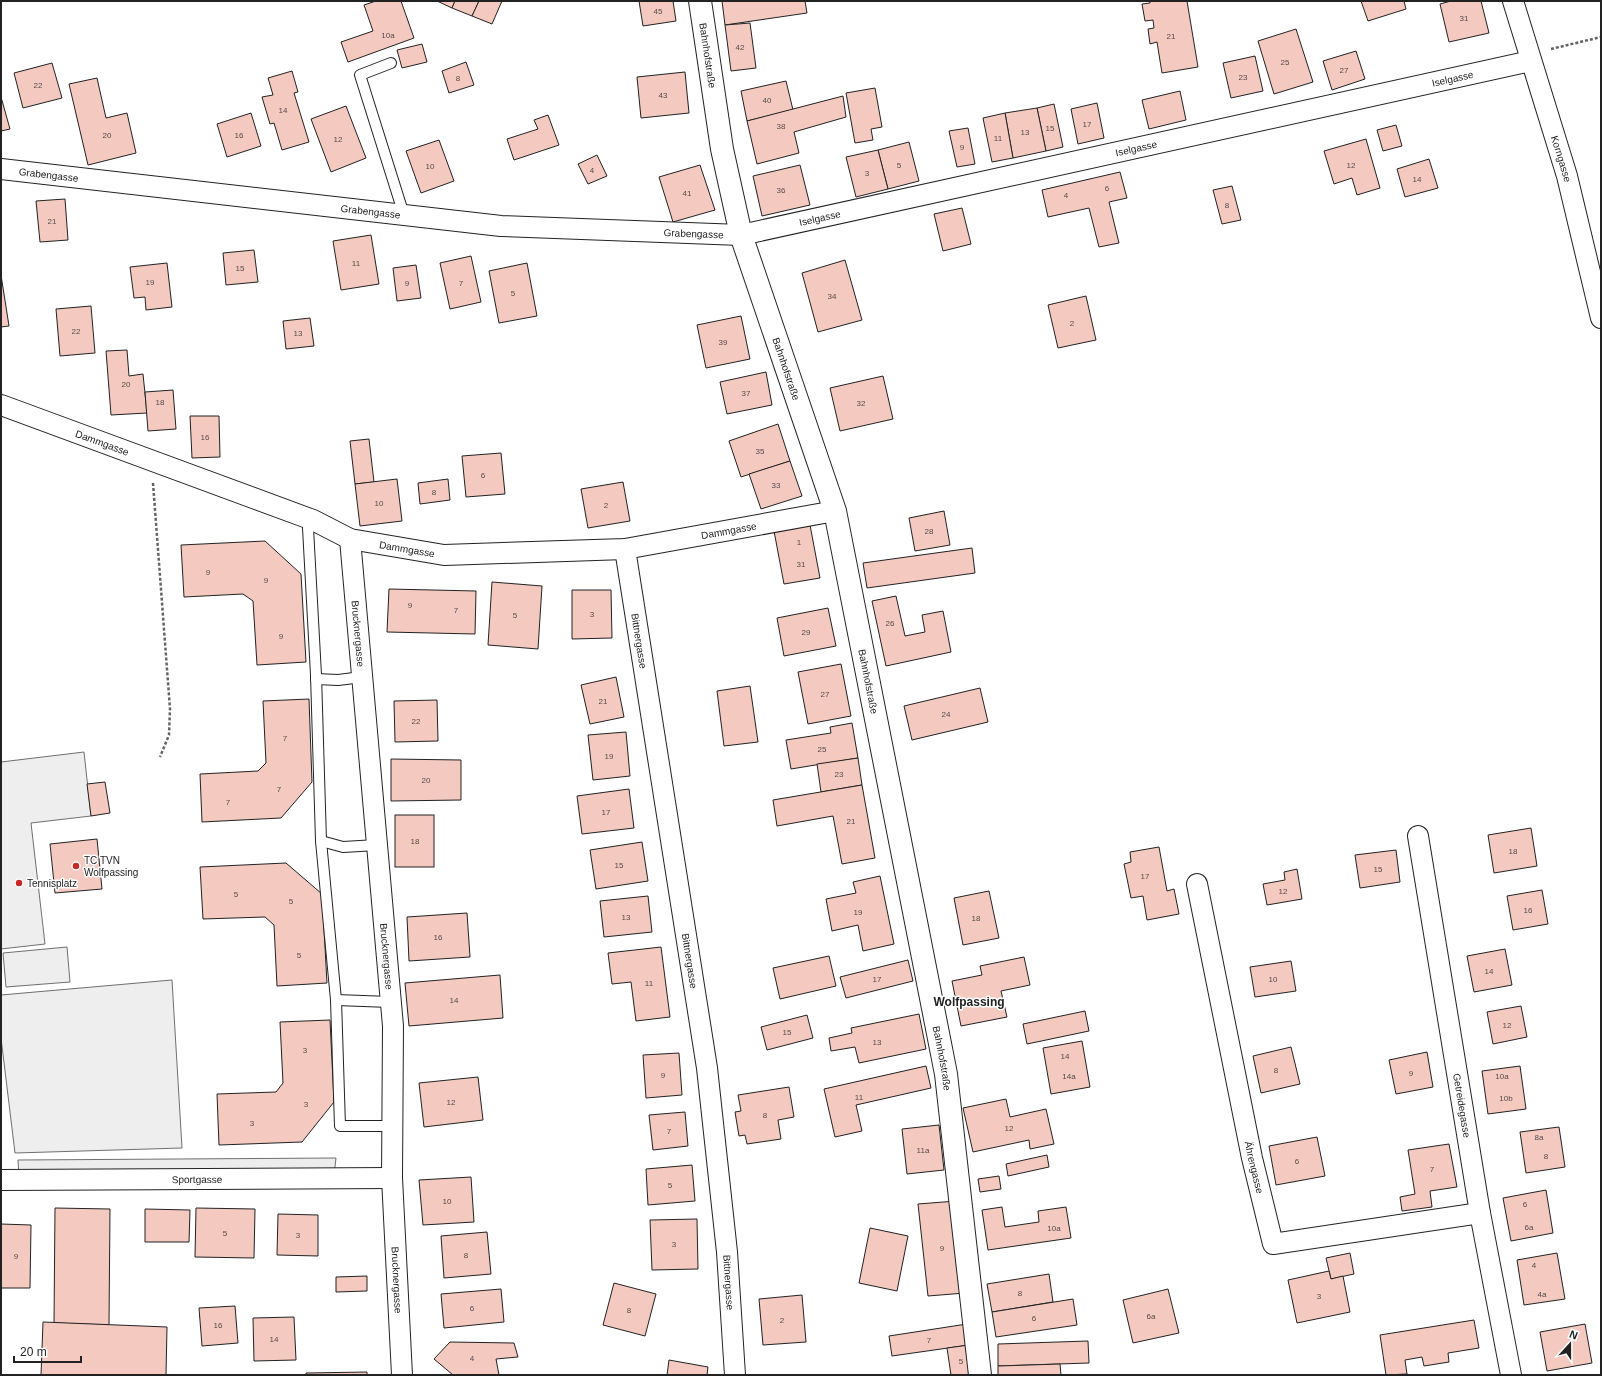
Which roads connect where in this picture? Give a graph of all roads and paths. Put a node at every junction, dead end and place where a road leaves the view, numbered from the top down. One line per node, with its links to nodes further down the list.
1 (700, 1): 8 (street, Bahnhofstraße)
2 (1514, 1): 4 (street, Korngasse)
3 (1601, 36): 4 (path)
4 (1530, 57): 8 (street, Iselgasse); 9 (street, Korngasse)
5 (391, 63): 7 (lane)
6 (1, 169): 7 (street, Grabengasse)
7 (404, 215): 8 (street, Grabengasse)
8 (741, 235): 12 (street, Bahnhofstraße)
9 (1601, 318)
10 (1, 405): 11 (street, Dammgasse)
11 (151, 461): 13 (street, Dammgasse); 18 (path)
12 (835, 511): 15 (street, Dammgasse); 31 (street, Bahnhofstraße)
13 (313, 520): 14 (street, Dammgasse); 17 (lane)
14 (350, 539): 15 (street, Dammgasse); 16 (street, Brucknergasse)
15 (625, 549): 30 (street, Bittnergasse)
16 (362, 677): 17 (lane); 21 (street, Brucknergasse)
17 (316, 679): 20 (lane)
18 (160, 757)
19 (1418, 836): 28 (street, Getreidegasse)
20 (321, 841): 21 (lane); 23 (lane)
21 (377, 844): 24 (street, Brucknergasse)
22 (1197, 884): 28 (street, Ährengasse)
23 (336, 1000): 24 (lane); 25 (lane)
24 (390, 1002): 25 (street, Brucknergasse)
25 (392, 1126): 26 (street, Brucknergasse)
26 (392, 1178): 27 (street, Sportgasse); 29 (street, Brucknergasse)
27 (1, 1180)
28 (1480, 1213): 32 (street, Getreidegasse)
29 (402, 1375)
30 (735, 1375)
31 (980, 1375)
32 (1512, 1375)

